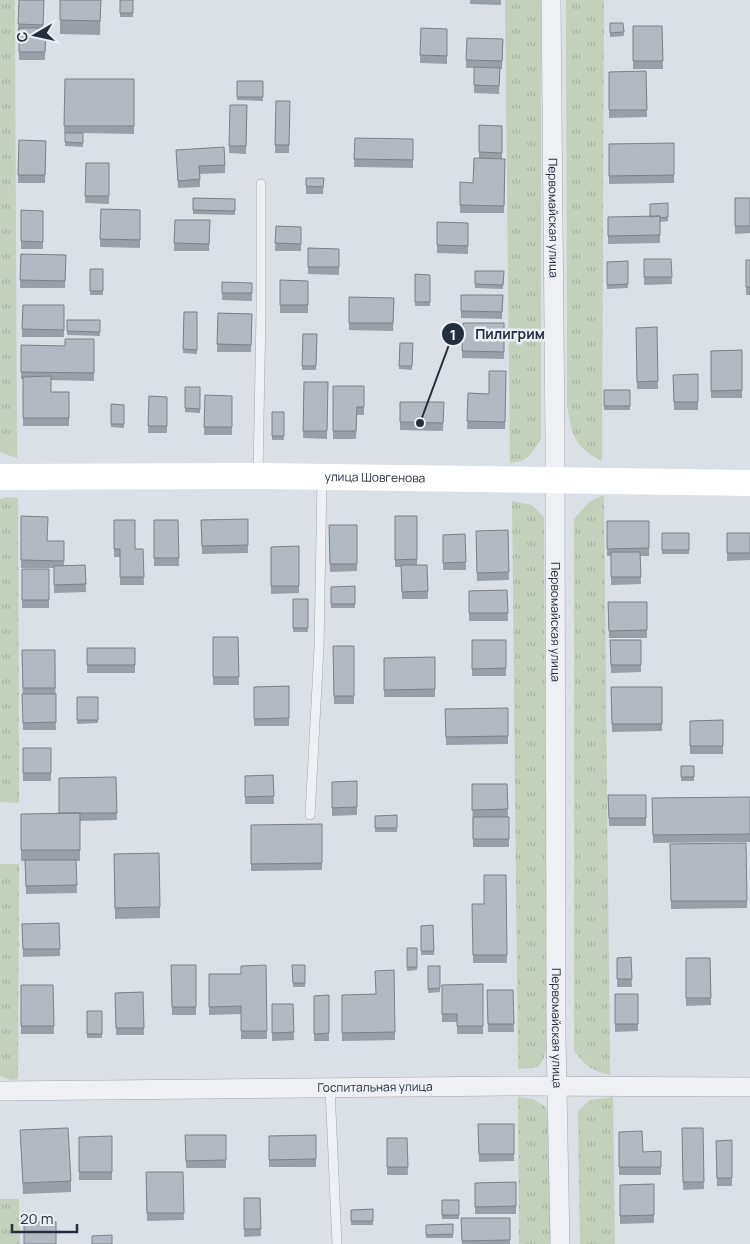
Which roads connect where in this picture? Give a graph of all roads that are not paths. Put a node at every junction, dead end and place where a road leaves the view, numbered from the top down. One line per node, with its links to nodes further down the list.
1 (551, 0): 6 (street, Первомайская улица)
2 (261, 184): 3 (lane)
3 (258, 476): 4 (main road, улица Шовгенова); 5 (main road, улица Шовгенова)
4 (0, 477)
5 (322, 477): 6 (main road, улица Шовгенова); 8 (lane)
6 (555, 479): 7 (main road, улица Шовгенова); 9 (street, Первомайская улица)
7 (750, 483)
8 (310, 815)
9 (557, 1087): 10 (street, Госпитальная улица); 11 (street, Госпитальная улица); 14 (street, Первомайская улица)
10 (750, 1087)
11 (330, 1088): 12 (street, Госпитальная улица); 13 (lane)
12 (0, 1091)
13 (338, 1244)
14 (560, 1244)

